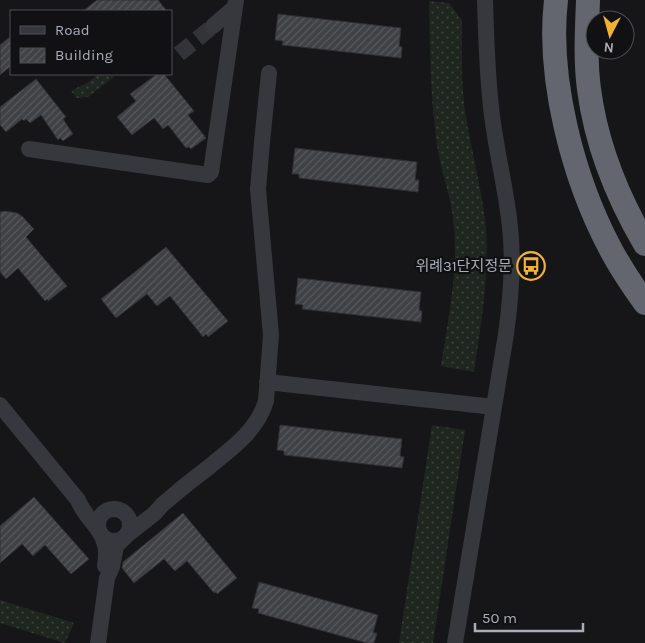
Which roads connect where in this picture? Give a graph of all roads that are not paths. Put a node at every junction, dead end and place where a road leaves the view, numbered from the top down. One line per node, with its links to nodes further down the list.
1 (485, 0): 12 (street)
2 (556, 0): 9 (highway)
3 (588, 0): 8 (highway)
4 (236, 4): 5 (street); 7 (street)
5 (213, 26)
6 (269, 73): 10 (street)
7 (29, 149)
8 (645, 244)
9 (645, 303)
10 (267, 382): 12 (street); 14 (street)
11 (0, 405): 13 (street)
12 (494, 407): 20 (street)
13 (78, 500): 15 (street); 16 (street)
14 (163, 504): 15 (street); 17 (street)
15 (114, 508): 16 (street); 17 (street)
16 (100, 532): 17 (street); 18 (street)
17 (127, 535): 18 (street)
18 (107, 578): 19 (street)
19 (98, 643)
20 (455, 643)

